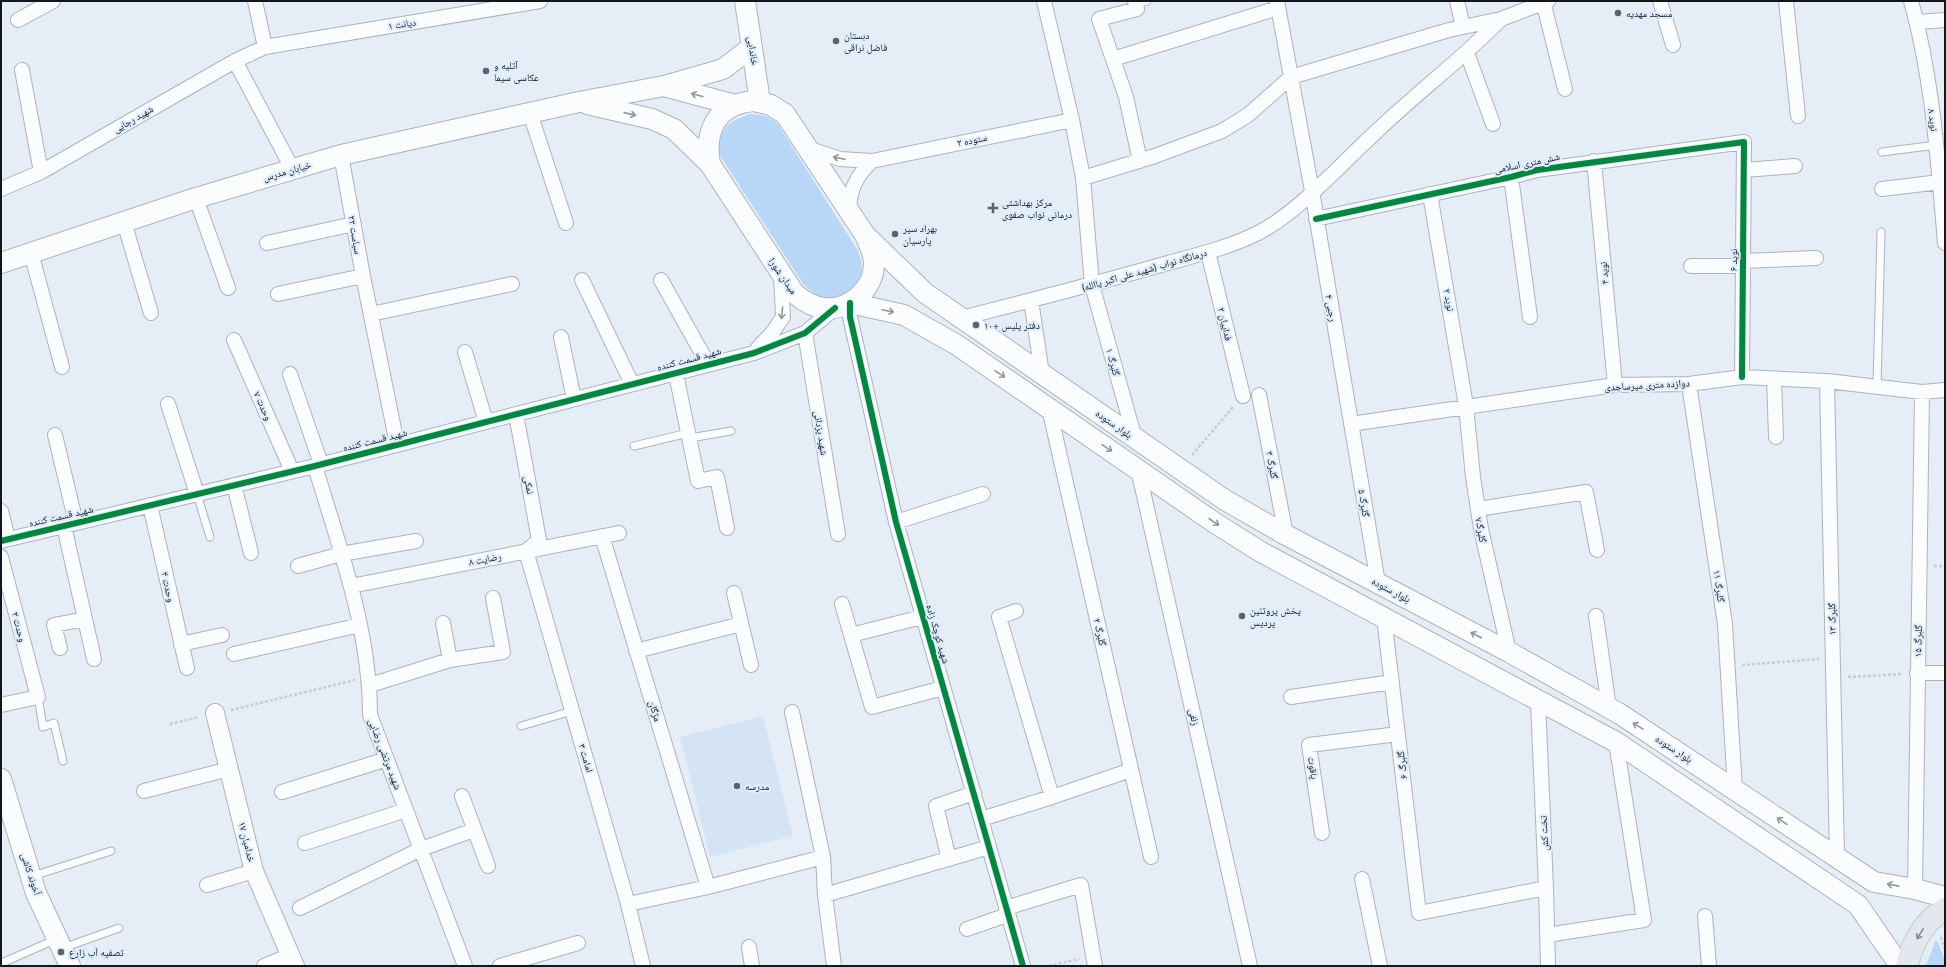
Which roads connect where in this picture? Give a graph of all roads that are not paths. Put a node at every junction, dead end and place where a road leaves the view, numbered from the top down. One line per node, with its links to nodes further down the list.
1 (53, 1): 14 (street)
2 (255, 1): 19 (street)
3 (540, 1): 19 (street, دیانت ۱)
4 (745, 1): 20 (main road, خاندایی)
5 (1044, 1): 33 (street, گلبرگ ۱)
6 (1457, 1): 17 (street)
7 (1660, 1): 18 (street)
8 (1786, 1): 32 (street)
9 (1911, 1): 16 (street, نوید ۸)
10 (1139, 2): 22 (street)
11 (1545, 2): 13 (street); 27 (street)
12 (1278, 5): 22 (street); 25 (street, رجبی ۴)
13 (1501, 19): 17 (street); 21 (street, درمانگاه نواب (شهید علی اکبر یاالله))
14 (18, 20)
15 (1945, 20): 16 (street)
16 (1917, 22): 37 (street, نوید ۸)
17 (1463, 27): 25 (street)
18 (1673, 45)
19 (265, 47): 23 (street, شهید رجایی)
20 (752, 48): 26 (main road, خیابان مدرس); 29 (main road, خاندایی)
21 (1467, 53): 34 (street); 53 (street, درمانگاه نواب (شهید علی اکبر یاالله))
22 (1113, 59): 41 (street)
23 (235, 61): 45 (street); 47 (street, شهید رجایی)
24 (22, 70): 47 (street)
25 (1291, 77): 41 (street); 53 (street, رجبی ۴)
26 (664, 86): 28 (main road, خیابان مدرس); 30 (main road, one-way to 26)
27 (1564, 89)
28 (579, 102): 31 (main road, خیابان مدرس); 43 (main road, one-way to 43)
29 (760, 102): 30 (main road, میدان شورا); 36 (main road, میدان شورا)
30 (735, 105): 43 (main road, میدان شورا)
31 (530, 113): 39 (main road, خیابان مدرس); 59 (street)
32 (1798, 116)
33 (1072, 120): 40 (street, ستوده ۲); 49 (street, گلبرگ ۱)
34 (1493, 124)
35 (1744, 142): 42 (street, شش متری اسلامی); 46 (street, نوید ۶)
36 (808, 148): 40 (street, ستوده ۲, one-way to 36); 56 (main road, میدان شورا)
37 (1939, 149): 38 (lane); 50 (street, نوید ۸)
38 (1882, 152)
39 (341, 155): 45 (main road, خیابان مدرس); 60 (street, سیاست ۲۲)
40 (872, 161): 56 (street)
41 (1140, 161): 49 (street)
42 (1594, 161): 48 (street, شش متری اسلامی); 100 (street, نوید ۴)
43 (710, 164): 71 (main road, میدان شورا)
44 (1795, 166): 46 (street)
45 (293, 170): 55 (main road, خیابان مدرس)
46 (1744, 170): 68 (street, نوید ۶)
47 (41, 172): 51 (street, شهید رجایی)
48 (1511, 177): 54 (street, شش متری اسلامی); 83 (street)
49 (1083, 178): 76 (street, گلبرگ ۱)
50 (1940, 182): 52 (street); 64 (street, نوید ۸)
51 (1, 189)
52 (1882, 189)
53 (1312, 191): 57 (street, رجبی ۴); 65 (street, درمانگاه نواب (شهید علی اکبر یاالله))
54 (1430, 194): 57 (street, شش متری اسلامی); 108 (street, نوید ۲)
55 (196, 198): 58 (main road, خیابان مدرس); 77 (street)
56 (849, 211): 62 (main road, میدان شورا)
57 (1316, 219): 112 (street, رجبی ۴)
58 (124, 222): 66 (main road, خیابان مدرس); 81 (street)
59 (566, 223)
60 (354, 224): 63 (street); 72 (street, سیاست ۲۲)
61 (1881, 232): 101 (lane)
62 (865, 235): 80 (main road, میدان شورا); 84 (main road, بلوار ستوده)
63 (267, 243)
64 (1945, 243)
65 (1208, 252): 76 (street, درمانگاه نواب (شهید علی اکبر یاالله)); 105 (street, فداییان ۲)
66 (31, 253): 69 (main road, خیابان مدرس); 91 (street)
67 (1816, 258): 68 (street)
68 (1743, 263): 70 (street); 95 (street, نوید ۶)
69 (1, 264)
70 (1690, 266)
71 (781, 274): 80 (main road, میدان شورا); 89 (street, one-way to 89)
72 (363, 276): 78 (street); 82 (street, سیاست ۲۲)
73 (582, 280): 98 (street)
74 (661, 280): 90 (street)
75 (512, 284): 82 (street)
76 (1092, 285): 79 (street, درمانگاه نواب (شهید علی اکبر یاالله)); 117 (street, گلبرگ ۱)
77 (228, 288)
78 (278, 294)
79 (1031, 300): 84 (street, درمانگاه نواب (شهید علی اکبر یاالله)); 94 (street)
80 (842, 306): 85 (street, شهید قسمت کننده); 109 (main road, one-way to 109); 129 (street, شهید کوچک زاده)
81 (151, 313)
82 (371, 314): 118 (street, سیاست ۲۲)
83 (1530, 317)
84 (961, 318): 94 (main road, بلوار ستوده)
85 (805, 333): 89 (street, شهید قسمت کننده); 133 (street, شهید یزدانی)
86 (560, 337): 106 (street)
87 (234, 340): 122 (street, وحدت ۷)
88 (465, 352): 111 (street)
89 (754, 353): 90 (street, شهید قسمت کننده)
90 (708, 364): 93 (street, شهید قسمت کننده)
91 (62, 367)
92 (290, 374): 120 (street, شهید مرتضی رضایی)
93 (676, 374): 98 (street, شهید قسمت کننده); 115 (street)
94 (1042, 374): 117 (main road, بلوار ستوده)
95 (1742, 377): 96 (street, دوازده متری میرساجدی); 99 (street, دوازده متری میرساجدی)
96 (1774, 379): 97 (street, دوازده متری میرساجدی); 116 (street)
97 (1827, 381): 101 (street, دوازده متری میرساجدی); 206 (street, گلبرگ ۱۳)
98 (632, 384): 106 (street, شهید قسمت کننده)
99 (1689, 384): 100 (street, دوازده متری میرساجدی); 190 (street, گلبرگ ۱۱)
100 (1615, 385): 108 (street, دوازده متری میرساجدی)
101 (1877, 387): 103 (street, دوازده متری میرساجدی)
102 (1945, 390): 103 (street, دوازده متری میرساجدی)
103 (1922, 392): 169 (street, گلبرگ ۱۵)
104 (1259, 395): 134 (street, گلبرگ ۳)
105 (1243, 396)
106 (574, 399): 110 (street, شهید قسمت کننده)
107 (168, 404): 124 (street)
108 (1466, 406): 112 (street, دوازده متری میرساجدی); 127 (street, گلبرگ۷)
109 (1049, 408): 121 (main road, one-way to 121); 188 (street, گلبرگ ۲)
110 (516, 414): 111 (street, شهید قسمت کننده); 140 (street, نمکی)
111 (486, 422): 118 (street, شهید قسمت کننده)
112 (1351, 424): 145 (street, گلبرگ ۵)
113 (731, 431): 115 (lane)
114 (55, 435): 130 (street)
115 (689, 436): 119 (lane); 131 (street)
116 (1776, 437)
117 (1135, 438): 134 (main road, بلوار ستوده)
118 (397, 444): 120 (street, شهید قسمت کننده)
119 (634, 446)
120 (318, 465): 122 (street, شهید قسمت کننده); 142 (street, شهید مرتضی رضایی)
121 (1138, 469): 153 (main road, one-way to 153); 239 (street, زلفی)
122 (292, 471): 123 (street, شهید قسمت کننده)
123 (234, 485): 124 (street, شهید قسمت کننده); 141 (street)
124 (196, 494): 126 (street, شهید قسمت کننده); 136 (lane)
125 (983, 494): 129 (street)
126 (150, 505): 130 (street, شهید قسمت کننده); 160 (street, وحدت ۴)
127 (1478, 509): 139 (street); 163 (street, گلبرگ۷)
128 (1, 511): 137 (street)
129 (896, 522): 152 (street, شهید کوچک زاده)
130 (70, 524): 137 (street, شهید قسمت کننده); 154 (street)
131 (727, 528)
132 (619, 532): 135 (street, رضایت ۸)
133 (838, 534)
134 (1286, 535): 145 (main road, بلوار ستوده)
135 (602, 536): 140 (street, رضایت ۸); 162 (street, مژگان)
136 (210, 537)
137 (5, 540)
138 (416, 541): 142 (street)
139 (1597, 550)
140 (526, 551): 146 (street, رضایت ۸); 179 (street, امامت ۳)
141 (251, 553)
142 (341, 554): 144 (street); 146 (street, شهید مرتضی رضایی)
143 (1, 557): 174 (street, وحدت ۲)
144 (298, 566)
145 (1378, 583): 163 (main road, بلوار ستوده, one-way to 145)
146 (351, 586): 157 (street, شهید مرتضی رضایی)
147 (734, 594): 156 (street)
148 (493, 598): 166 (street)
149 (842, 604): 158 (street)
150 (1016, 611): 195 (street)
151 (1596, 616): 178 (street)
152 (922, 617): 158 (street); 173 (street, شهید کوچک زاده)
153 (1384, 617): 172 (street, گلبرگ ۶); 176 (main road)
154 (85, 619): 161 (street); 165 (street)
155 (443, 623): 166 (street)
156 (741, 624): 162 (street); 167 (street)
157 (360, 625): 164 (street); 171 (street, شهید مرتضی رضایی)
158 (850, 634): 173 (street)
159 (222, 635): 160 (street)
160 (181, 644): 168 (street, وحدت ۴)
161 (60, 648)
162 (636, 651): 213 (street, مژگان)
163 (1509, 652): 178 (main road, بلوار ستوده)
164 (234, 654)
165 (94, 659)
166 (450, 660): 171 (street)
167 (751, 665)
168 (187, 668)
169 (1917, 673): 170 (street); 215 (street, گلبرگ ۱۵)
170 (1945, 673)
171 (369, 681): 185 (street, شهید مرتضی رضایی)
172 (1392, 682): 175 (street); 183 (street, گلبرگ ۶)
173 (943, 688): 193 (street, شهید کوچک زاده)
174 (38, 696): 177 (street); 186 (lane)
175 (1291, 697)
176 (1538, 700): 184 (main road); 214 (street, تخت کش)
177 (1, 705)
178 (1609, 708): 190 (main road, بلوار ستوده, one-way to 178)
179 (572, 711): 182 (lane); 218 (street, امامت ۳)
180 (792, 712): 204 (street)
181 (215, 713): 187 (street, خدامیان ۱۷)
182 (521, 726)
183 (1398, 734): 199 (street, یاقوت); 214 (street, گلبرگ ۶)
184 (1616, 742): 225 (street); 243 (main road)
185 (387, 760): 192 (street); 196 (street, شهید مرتضی رضایی)
186 (63, 761)
187 (229, 769): 191 (street); 209 (street, خدامیان ۱۷)
188 (1131, 770): 195 (street); 205 (street, گلبرگ ۲)
189 (1, 779): 210 (main road, آخوند کاشی)
190 (1735, 790): 206 (main road, بلوار ستوده, one-way to 190)
191 (144, 791)
192 (282, 792)
193 (974, 793): 197 (street, شهید کوچک زاده); 207 (street)
194 (462, 796): 198 (street)
195 (1052, 797): 197 (street)
196 (406, 810): 200 (street); 202 (street, شهید مرتضی رضایی)
197 (981, 819): 201 (street, شهید کوچک زاده)
198 (474, 830): 202 (street); 208 (street)
199 (1322, 833)
200 (305, 843)
201 (989, 847): 207 (street); 221 (street, شهید کوچک زاده)
202 (421, 849): 219 (street); 233 (street, شهید مرتضی رضایی)
203 (111, 852): 210 (lane)
204 (823, 857): 213 (street); 216 (street)
205 (1151, 857)
206 (1837, 857): 215 (main road, بلوار ستوده, one-way to 206)
207 (949, 859): 216 (street)
208 (488, 866)
209 (254, 871): 212 (street); 229 (street, خدامیان ۱۷)
210 (31, 877): 228 (main road, آخوند کاشی)
211 (1362, 879): 240 (street)
212 (207, 885)
213 (708, 886): 218 (street)
214 (1546, 888): 225 (street, تخت کش)
215 (1915, 889): 217 (main road, بلوار ستوده)
216 (825, 895): 237 (street)
217 (1945, 897)
218 (628, 904): 235 (street, امامت ۳)
219 (300, 908)
220 (1945, 910): 244 (main road, one-way to 244)
221 (1007, 912): 224 (street); 230 (street); 238 (street, شهید کوچک زاده)
222 (1705, 916): 242 (street)
223 (119, 928): 228 (lane)
224 (967, 929)
225 (1547, 935): 241 (street, تخت کش)
226 (578, 943): 234 (street)
227 (749, 947): 236 (street)
228 (65, 957): 231 (lane)
229 (293, 961): 232 (street)
230 (1094, 961)
231 (4, 962)
232 (264, 966)
233 (465, 966)
234 (500, 966)
235 (643, 966)
236 (752, 966)
237 (834, 966)
238 (1023, 966)
239 (1250, 966)
240 (1380, 966)
241 (1548, 966)
242 (1709, 966)
243 (1900, 966)
244 (1907, 966)

